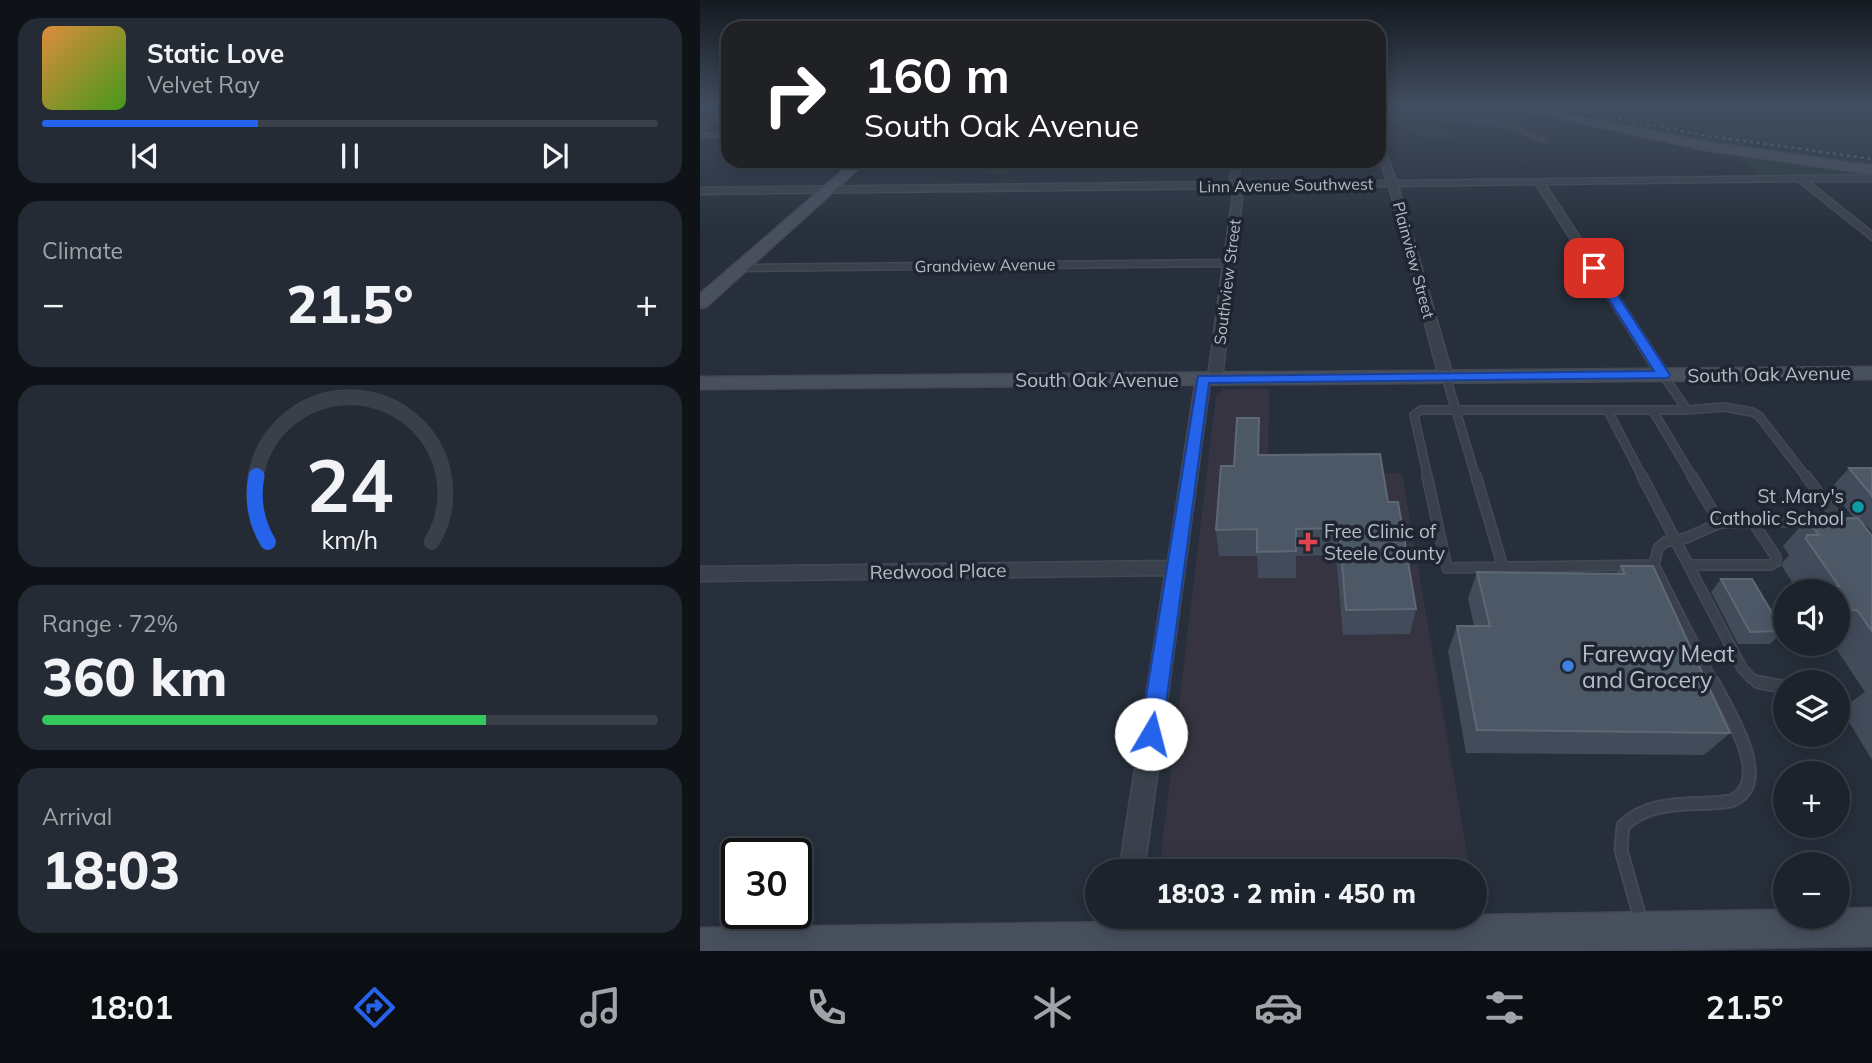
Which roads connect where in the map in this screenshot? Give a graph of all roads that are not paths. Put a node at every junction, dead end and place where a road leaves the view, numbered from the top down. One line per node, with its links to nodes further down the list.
1 (1729, 149): 5 (street)
2 (1386, 164): 9 (street, Plainview Street)
3 (853, 168): 11 (street)
4 (1236, 168): 10 (street, Southview Street)
5 (1872, 170)
6 (1872, 178): 7 (street, Linn Avenue Southwest)
7 (1800, 179): 8 (street, Linn Avenue Southwest); 13 (street)
8 (1539, 182): 9 (street, Linn Avenue Southwest); 18 (street)
9 (1393, 184): 10 (street, Linn Avenue Southwest); 19 (street, Plainview Street)
10 (1237, 185): 11 (street, Linn Avenue Southwest); 14 (street, Southview Street)
11 (828, 189): 12 (street, Linn Avenue Southwest); 15 (street)
12 (700, 191)
13 (1872, 237)
14 (1229, 263): 15 (street, Grandview Avenue); 20 (street, Southview Street)
15 (740, 268): 16 (street)
16 (700, 303)
17 (1872, 373): 18 (street, South Oak Avenue)
18 (1663, 375): 19 (street, South Oak Avenue); 23 (lane)
19 (1446, 377): 20 (street, South Oak Avenue); 22 (lane)
20 (1209, 379): 21 (street, South Oak Avenue); 32 (street, Southview Street)
21 (700, 383)
22 (1455, 410): 24 (lane); 31 (lane); 31 (lane)
23 (1687, 410): 25 (lane); 26 (lane)
24 (1608, 411): 25 (lane); 28 (lane)
25 (1653, 411): 27 (lane)
26 (1753, 522): 27 (lane); 30 (lane)
27 (1720, 523): 28 (lane)
28 (1676, 539): 29 (lane); 30 (lane)
29 (1654, 565): 31 (lane); 39 (lane)
30 (1689, 565): 34 (lane)
31 (1503, 567)
32 (1175, 568): 33 (street, Redwood Place); 35 (street, Southview Street)
33 (700, 574)
34 (1773, 687)
35 (1133, 859)
36 (1872, 927): 39 (street)
37 (1101, 929): 40 (street)
38 (1163, 929): 39 (street)
39 (1647, 941)
40 (700, 947)

